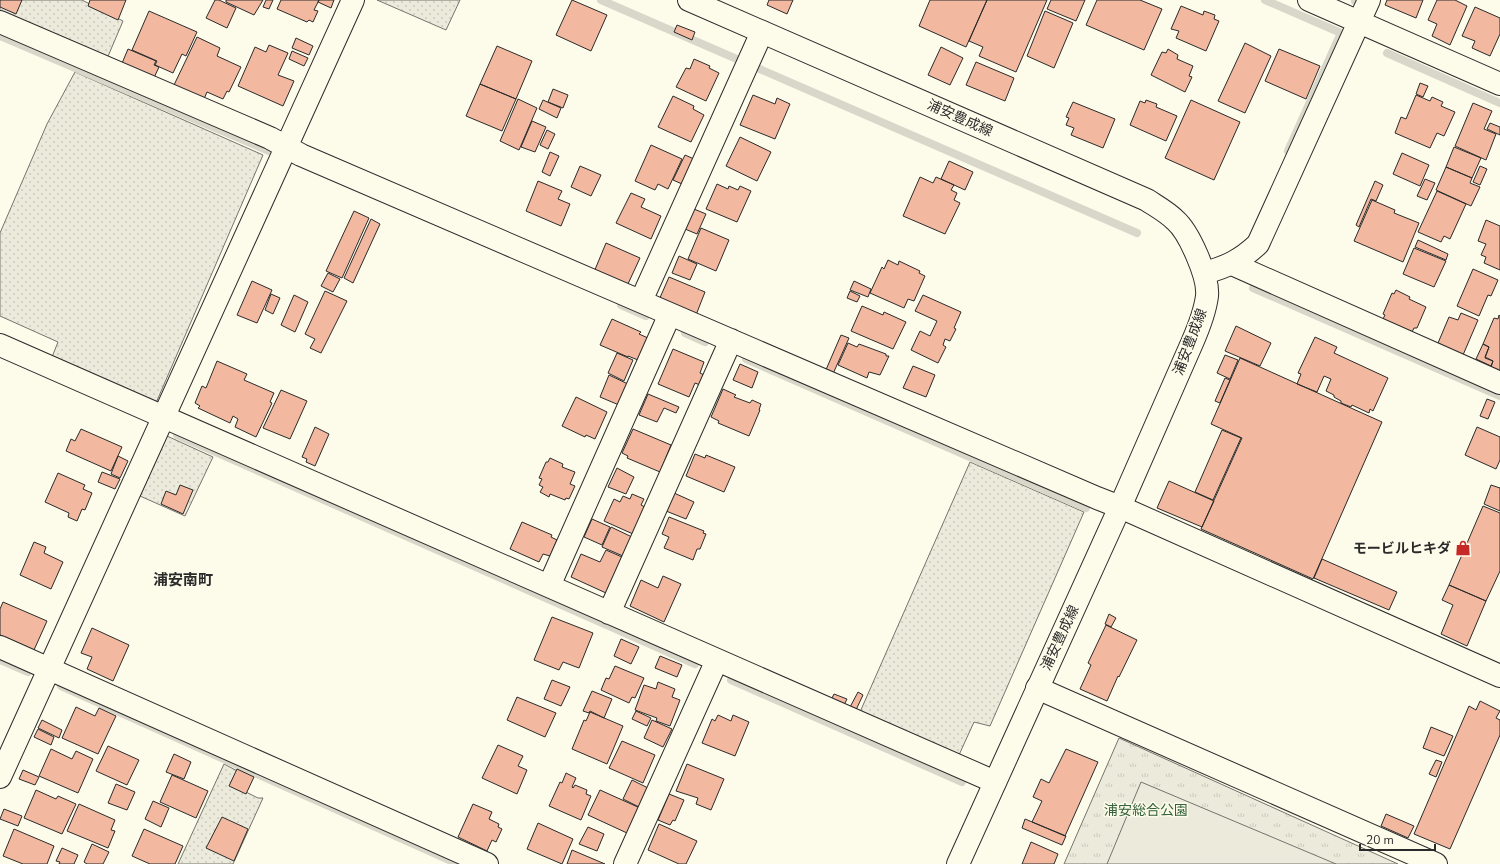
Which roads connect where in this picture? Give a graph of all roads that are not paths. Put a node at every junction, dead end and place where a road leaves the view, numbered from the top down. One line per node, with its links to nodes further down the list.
1 (353, 0): 9 (street)
2 (689, 0): 7 (street, 浦安豊成線)
3 (1309, 0): 6 (street)
4 (1369, 0): 6 (street)
5 (0, 22): 9 (street)
6 (1359, 22): 8 (street); 10 (street)
7 (762, 32): 11 (street, 浦安豊成線); 12 (street)
8 (1500, 84)
9 (285, 146): 12 (street); 17 (street)
10 (1232, 264): 11 (street); 16 (street)
11 (1204, 273): 18 (street, 浦安豊成線)
12 (641, 301): 13 (street)
13 (670, 314): 14 (street); 19 (street)
14 (731, 340): 18 (street); 20 (street)
15 (0, 345): 17 (street)
16 (1500, 383)
17 (164, 418): 19 (street); 23 (street)
18 (1120, 507): 24 (street); 25 (street, 浦安豊成線)
19 (549, 586): 20 (street)
20 (609, 613): 22 (street)
21 (0, 647): 23 (street)
22 (717, 660): 27 (street); 29 (street)
23 (49, 669): 26 (street); 28 (street)
24 (1500, 676)
25 (1037, 688): 27 (street, 浦安豊成線); 31 (street)
26 (0, 777)
27 (995, 782): 30 (street, 浦安豊成線)
28 (487, 864)
29 (626, 864)
30 (958, 864)
31 (1436, 864)

